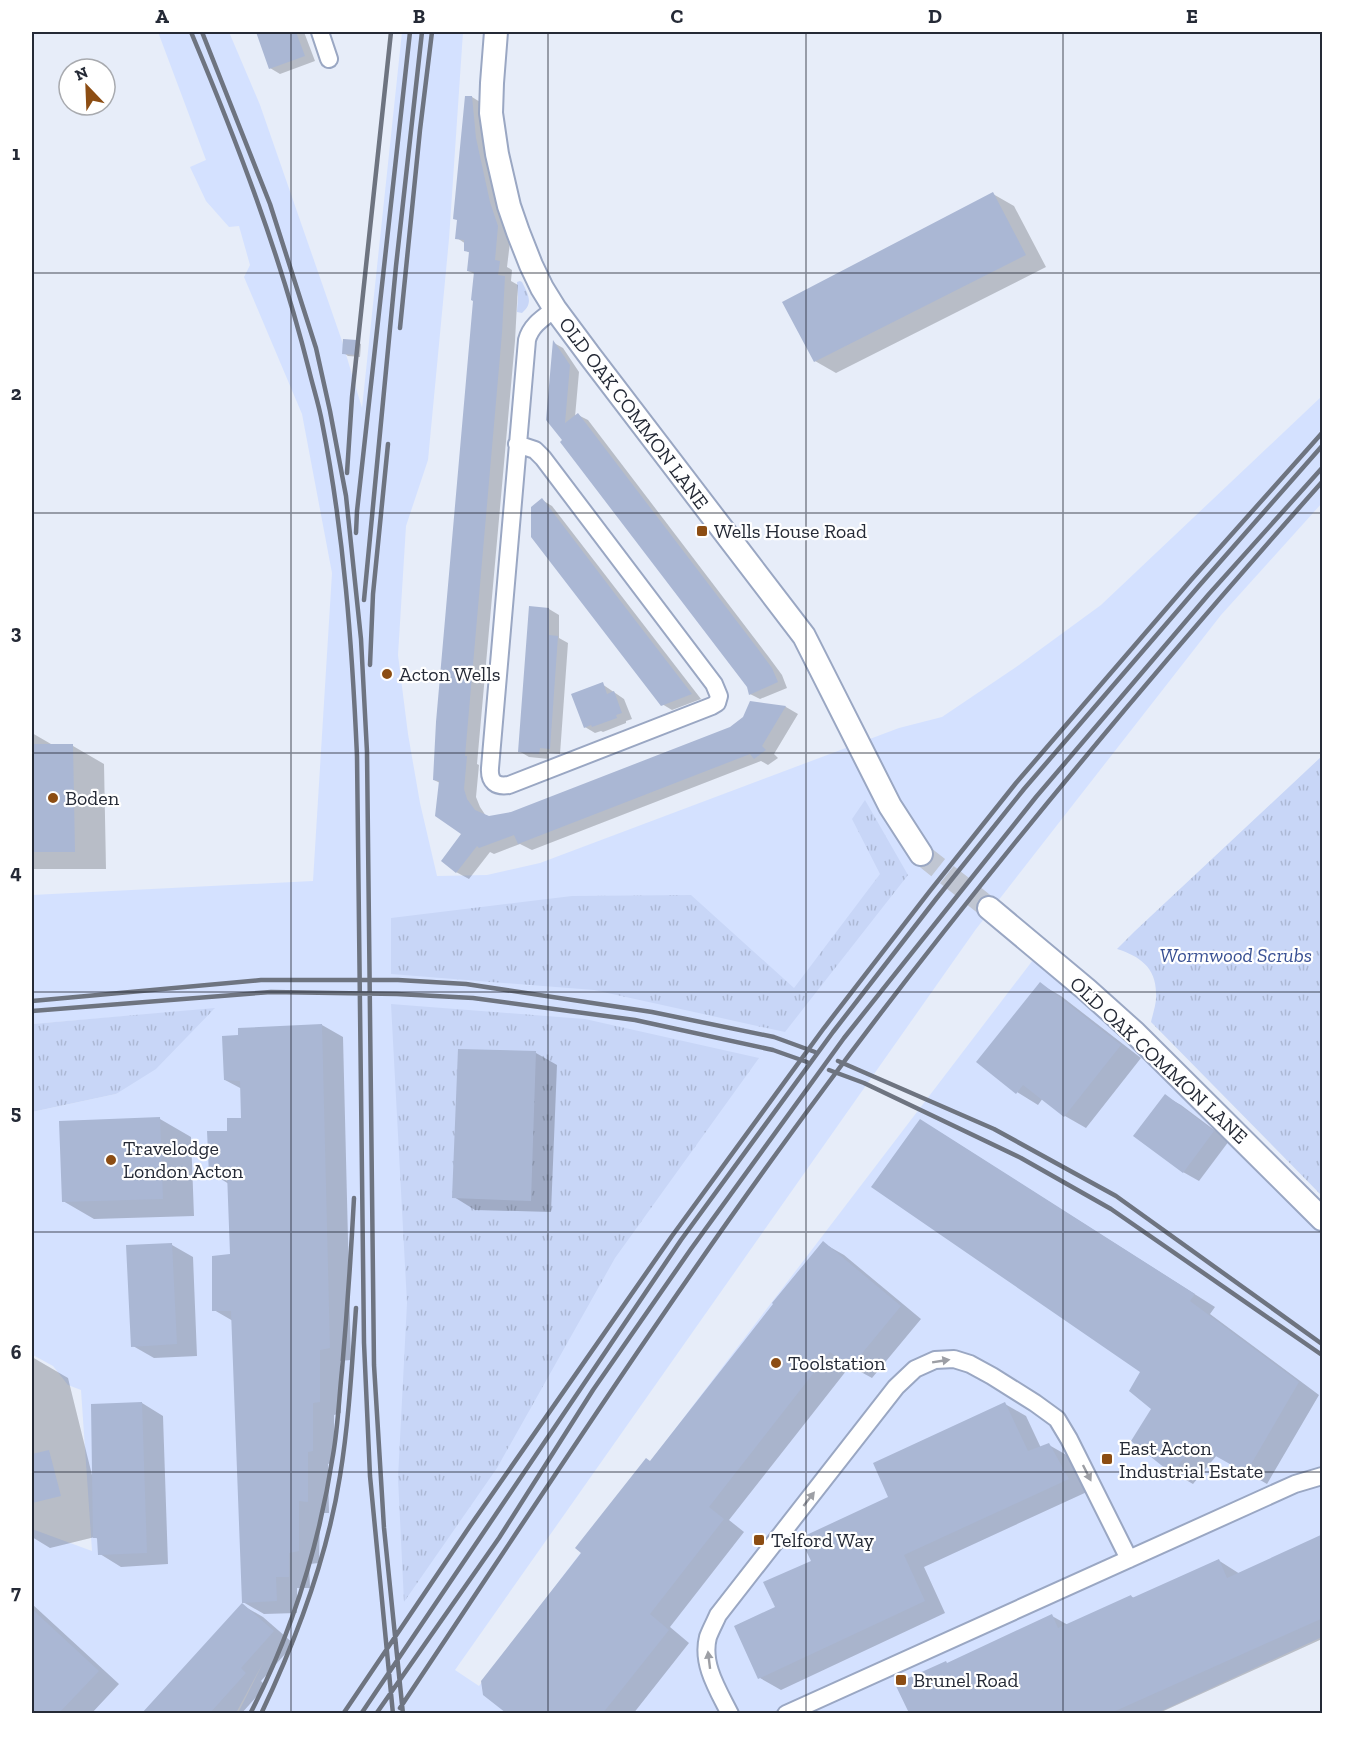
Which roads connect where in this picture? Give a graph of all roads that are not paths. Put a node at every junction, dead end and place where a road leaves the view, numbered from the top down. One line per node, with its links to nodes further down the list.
1 (320, 32): 3 (street)
2 (496, 32): 4 (street, OLD OAK COMMON LANE)
3 (330, 59)
4 (555, 309): 5 (street); 6 (street, OLD OAK COMMON LANE)
5 (517, 444): 5 (street)
6 (921, 854)
7 (988, 908): 8 (street, OLD OAK COMMON LANE)
8 (1323, 1218)
9 (1323, 1476): 10 (street)
10 (1129, 1559): 11 (street, one-way to 10); 12 (street)
11 (730, 1713)
12 (786, 1713)

